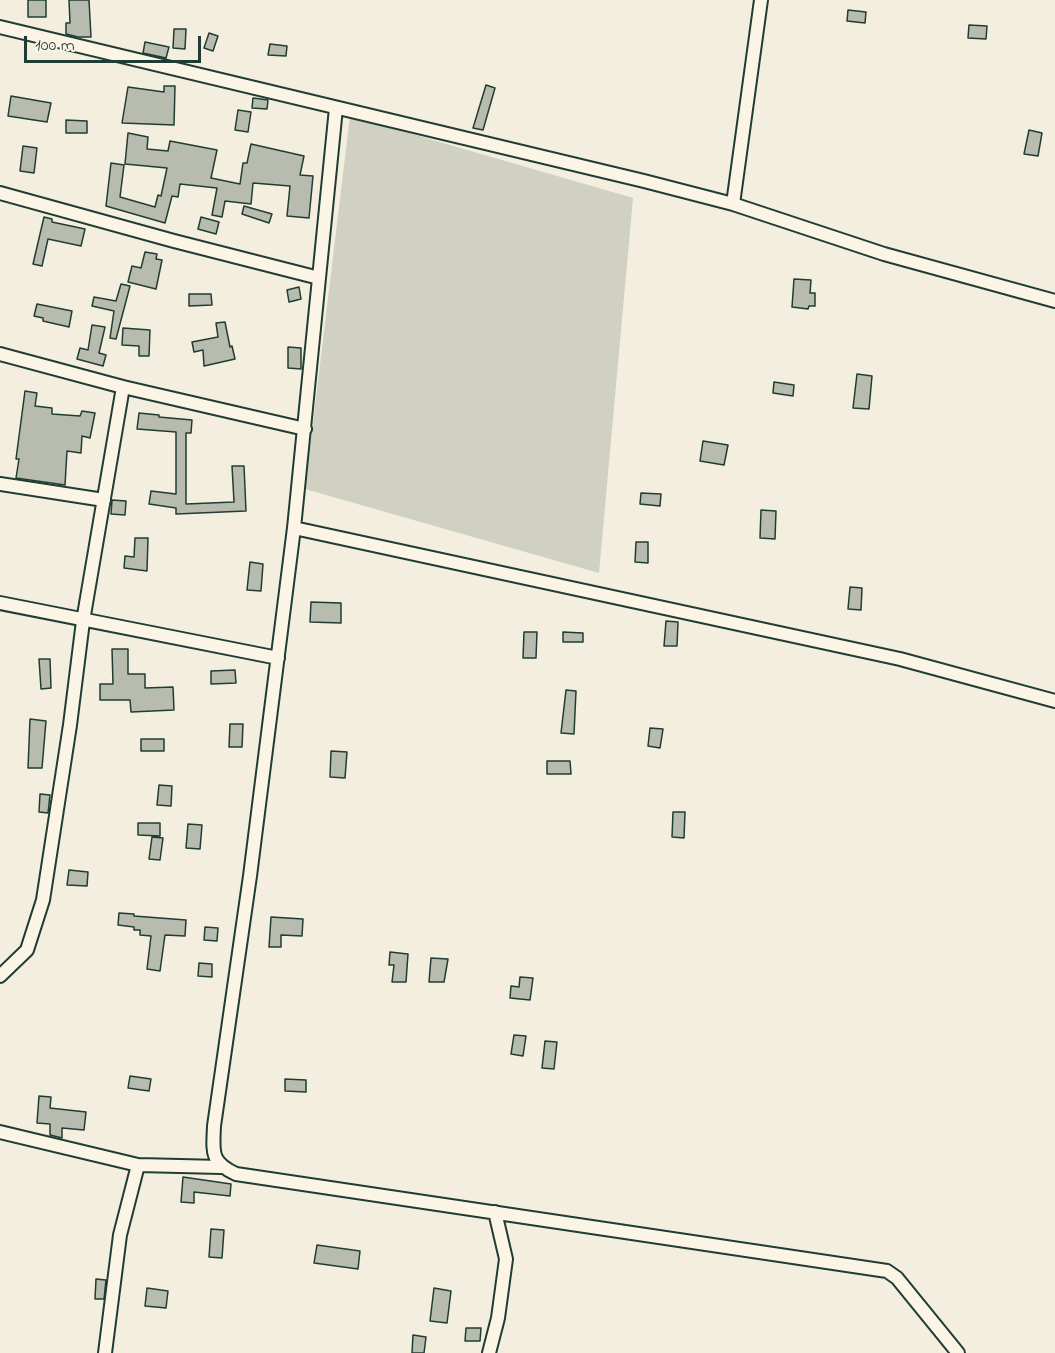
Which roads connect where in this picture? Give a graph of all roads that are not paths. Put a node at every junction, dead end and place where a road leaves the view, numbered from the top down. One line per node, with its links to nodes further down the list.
1 (760, 0): 5 (street)
2 (0, 27): 3 (street)
3 (336, 108): 5 (street); 6 (street)
4 (0, 193): 6 (street)
5 (733, 204): 7 (street)
6 (319, 278): 10 (street)
7 (1055, 301)
8 (0, 354): 9 (street)
9 (123, 387): 10 (street); 12 (street)
10 (304, 429): 13 (street)
11 (0, 484): 12 (street)
12 (104, 500): 15 (street)
13 (294, 528): 16 (street); 17 (street)
14 (0, 603): 15 (street)
15 (83, 621): 16 (street); 18 (street)
16 (278, 658): 21 (street)
17 (1055, 701)
18 (0, 976)
19 (0, 1132): 20 (street)
20 (138, 1165): 21 (street); 23 (street)
21 (221, 1167): 22 (street)
22 (495, 1212): 24 (street); 25 (street)
23 (105, 1353)
24 (489, 1353)
25 (958, 1353)

